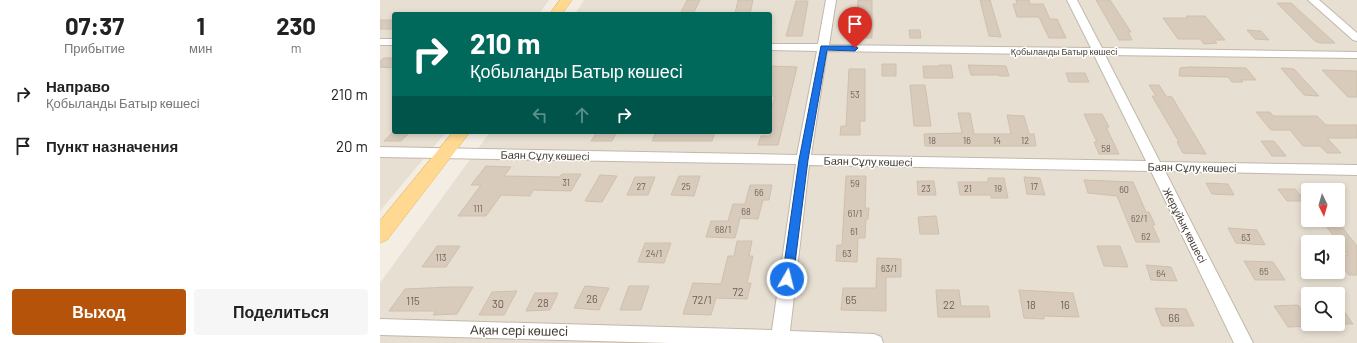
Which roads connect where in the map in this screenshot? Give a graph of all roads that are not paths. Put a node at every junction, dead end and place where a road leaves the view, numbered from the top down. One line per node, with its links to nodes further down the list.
1 (566, 0): 5 (main road)
2 (831, 0): 10 (street)
3 (1072, 0): 11 (street, Жерұйық көшесі)
4 (1313, 0): 6 (street)
5 (557, 12)
6 (1357, 38)
7 (380, 42): 8 (street)
8 (392, 42)
9 (772, 47): 10 (street, Қобыланды Батыр көшесі)
10 (824, 48): 11 (street, Қобыланды Батыр көшесі); 16 (street)
11 (1098, 51): 12 (street, Қобыланды Батыр көшесі); 17 (street, Жерұйық көшесі)
12 (1357, 55)
13 (460, 134): 15 (main road)
14 (380, 152): 15 (street, Баян Сұлу көшесі)
15 (446, 153): 16 (street, Баян Сұлу көшесі); 19 (main road)
16 (803, 160): 17 (street, Баян Сұлу көшесі); 21 (street)
17 (1155, 166): 18 (street, Баян Сұлу көшесі); 23 (street, Жерұйық көшесі)
18 (1357, 170)
19 (380, 235)
20 (380, 328): 21 (street, Ақан сері көшесі)
21 (779, 341): 22 (street, Ақан сері көшесі)
22 (874, 343)
23 (1244, 343)

